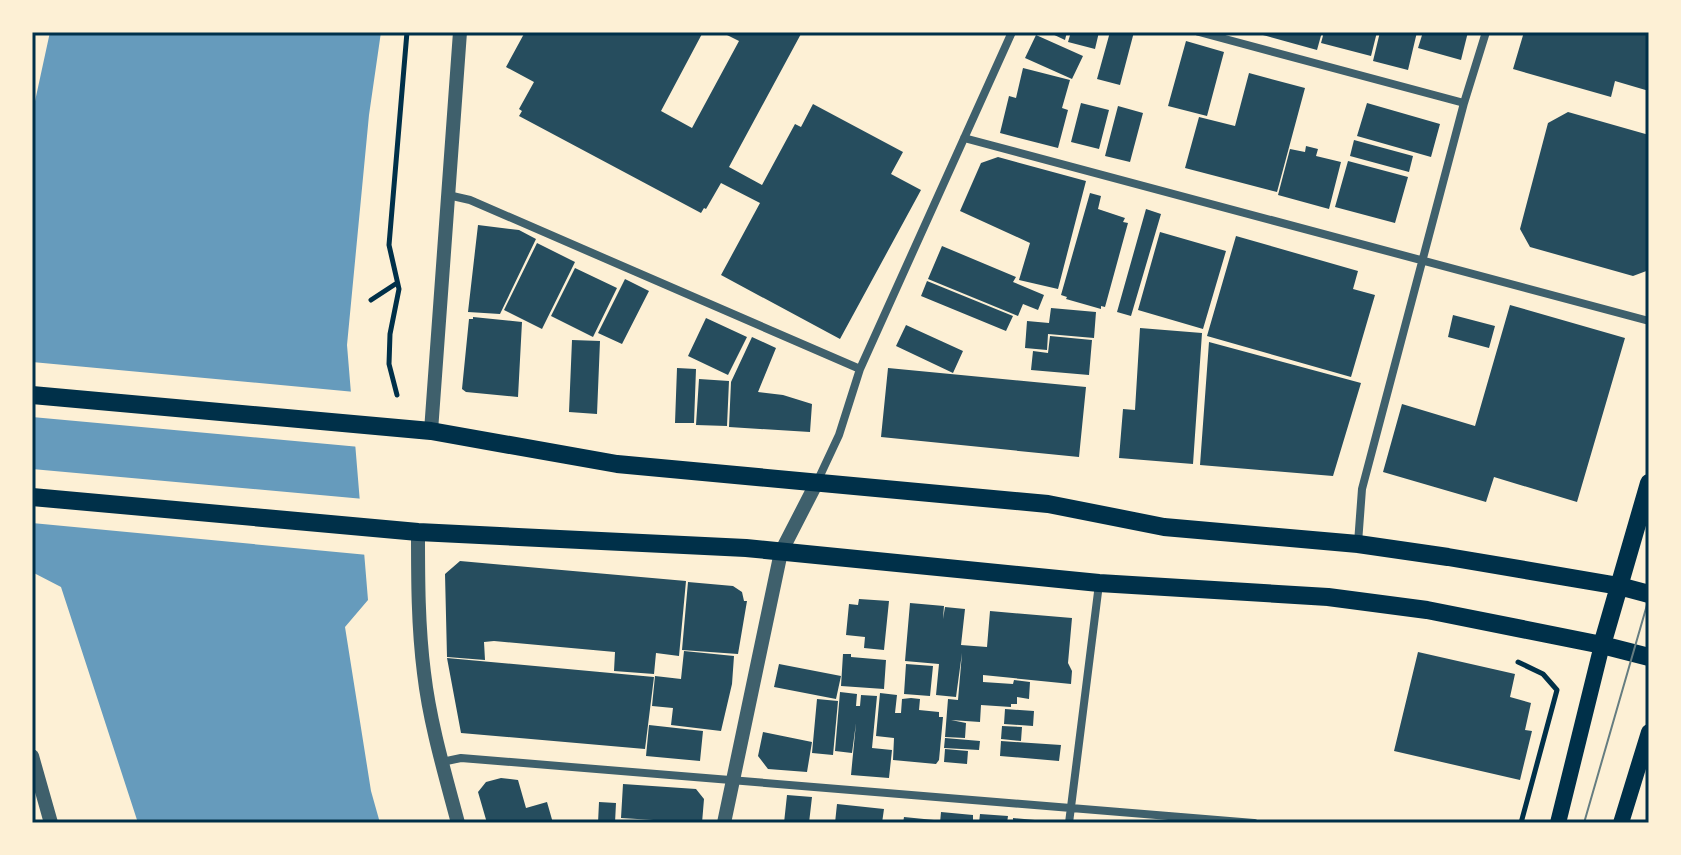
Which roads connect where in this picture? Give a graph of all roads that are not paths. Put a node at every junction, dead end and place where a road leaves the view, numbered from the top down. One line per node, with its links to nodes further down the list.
1 (460, 32): 7 (street)
2 (1012, 32): 6 (street)
3 (1199, 32): 5 (street)
4 (1486, 32): 5 (street)
5 (1464, 103): 8 (street)
6 (964, 138): 8 (street); 10 (street)
7 (448, 195): 10 (street); 12 (street)
8 (1422, 262): 9 (street); 17 (street)
9 (1649, 321)
10 (860, 369): 13 (street)
11 (32, 395): 12 (highway)
12 (431, 431): 13 (highway)
13 (817, 482): 17 (highway); 18 (street)
14 (1649, 483): 20 (highway)
15 (32, 497): 16 (highway)
16 (418, 532): 18 (highway); 26 (street)
17 (1358, 544): 20 (highway)
18 (781, 552): 19 (highway); 27 (street)
19 (1099, 583): 22 (highway); 28 (street)
20 (1619, 586): 21 (highway); 22 (highway)
21 (1649, 594)
22 (1602, 645): 23 (highway); 34 (main road)
23 (1649, 657)
24 (1649, 732): 35 (main road)
25 (32, 756): 29 (street)
26 (442, 762): 27 (street); 30 (street)
27 (734, 780): 28 (street); 31 (street)
28 (1073, 809): 32 (street); 33 (street)
29 (51, 823)
30 (458, 823)
31 (724, 823)
32 (1069, 823)
33 (1254, 823)
34 (1558, 823)
35 (1621, 823)

